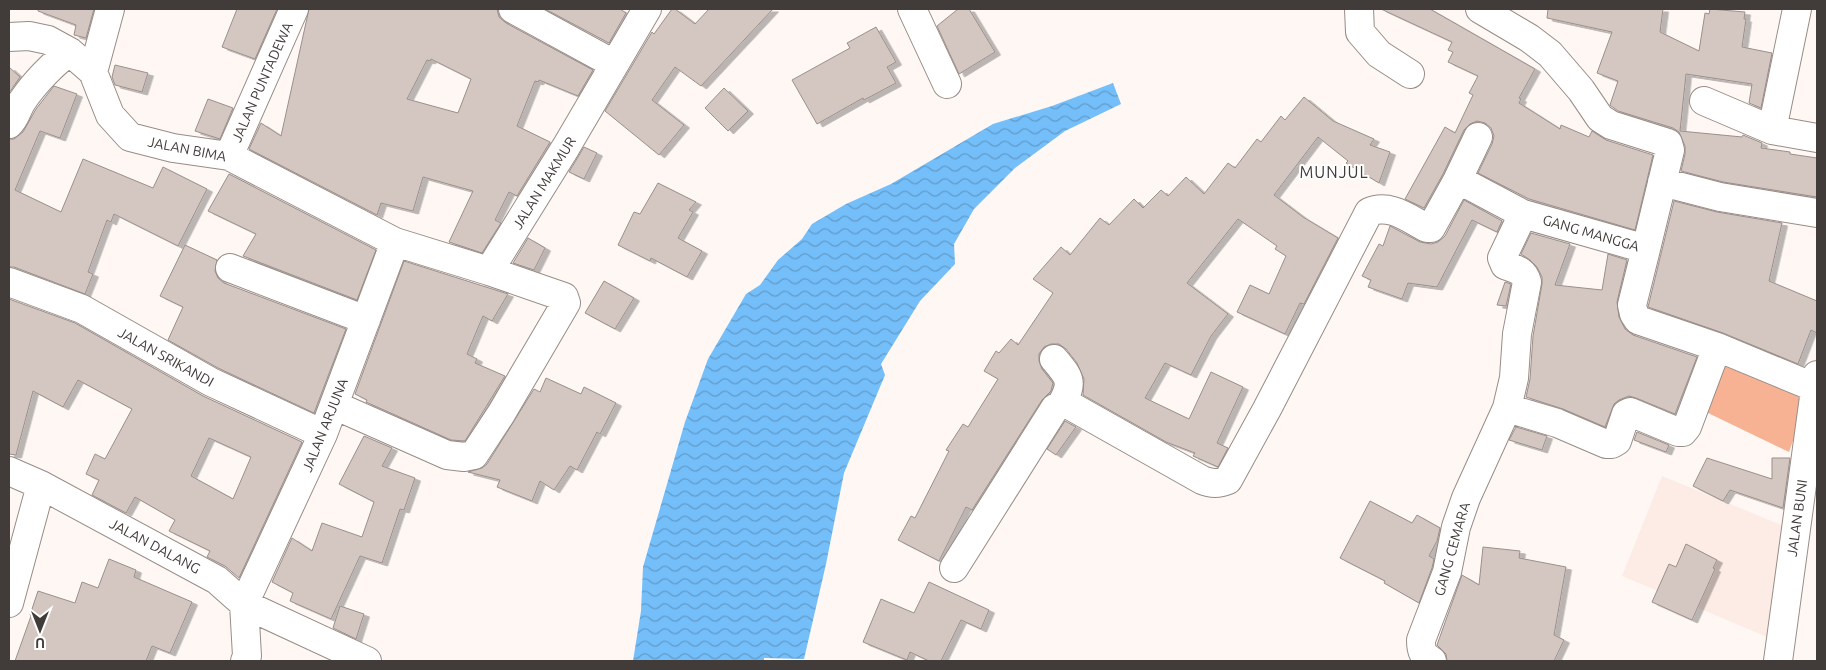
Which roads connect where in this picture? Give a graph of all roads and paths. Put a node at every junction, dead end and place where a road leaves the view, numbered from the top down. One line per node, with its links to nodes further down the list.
1 (110, 9): 12 (street)
2 (294, 9): 20 (street, JALAN PUNTADEWA)
3 (513, 9): 11 (street)
4 (647, 9): 11 (street, JALAN MAKMUR)
5 (912, 9): 14 (street)
6 (1359, 9): 13 (street)
7 (1797, 9): 17 (street)
8 (1496, 13): 22 (street)
9 (9, 37): 10 (street, JALAN BIMA)
10 (70, 52): 12 (street, JALAN BIMA); 16 (street)
11 (614, 64): 28 (street, JALAN MAKMUR)
12 (93, 72): 20 (street, JALAN BIMA)
13 (1410, 74)
14 (947, 84)
15 (1704, 101): 17 (street)
16 (9, 124)
17 (1772, 130): 19 (street)
18 (1478, 136): 21 (street)
19 (1817, 138)
20 (229, 156): 25 (street, JALAN BIMA)
21 (1457, 181): 24 (street, GANG MANGGA); 35 (street)
22 (1662, 182): 23 (street); 26 (street, GANG MANGGA)
23 (1817, 213)
24 (1523, 214): 26 (street, GANG MANGGA); 36 (street)
25 (396, 242): 28 (street); 30 (street, JALAN ARJUNA)
26 (1646, 249): 31 (street)
27 (230, 268): 30 (street)
28 (489, 271): 34 (street)
29 (9, 282): 37 (street, JALAN SRIKANDI)
30 (366, 320): 34 (street, JALAN ARJUNA)
31 (1717, 347): 33 (street); 36 (street)
32 (1054, 359): 35 (street)
33 (1816, 381): 38 (street, JALAN BUNI)
34 (334, 404): 37 (street, JALAN ARJUNA)
35 (1062, 404): 41 (street)
36 (1508, 408): 46 (street, GANG CEMARA)
37 (323, 434): 43 (street, JALAN ARJUNA)
38 (1813, 434): 47 (street, JALAN BUNI)
39 (9, 471): 40 (street, JALAN DALANG)
40 (41, 485): 42 (street); 43 (street, JALAN DALANG)
41 (954, 568)
42 (9, 603)
43 (244, 604): 44 (street); 45 (street, JALAN DALANG)
44 (245, 661)
45 (367, 661)
46 (1432, 661)
47 (1778, 661)

